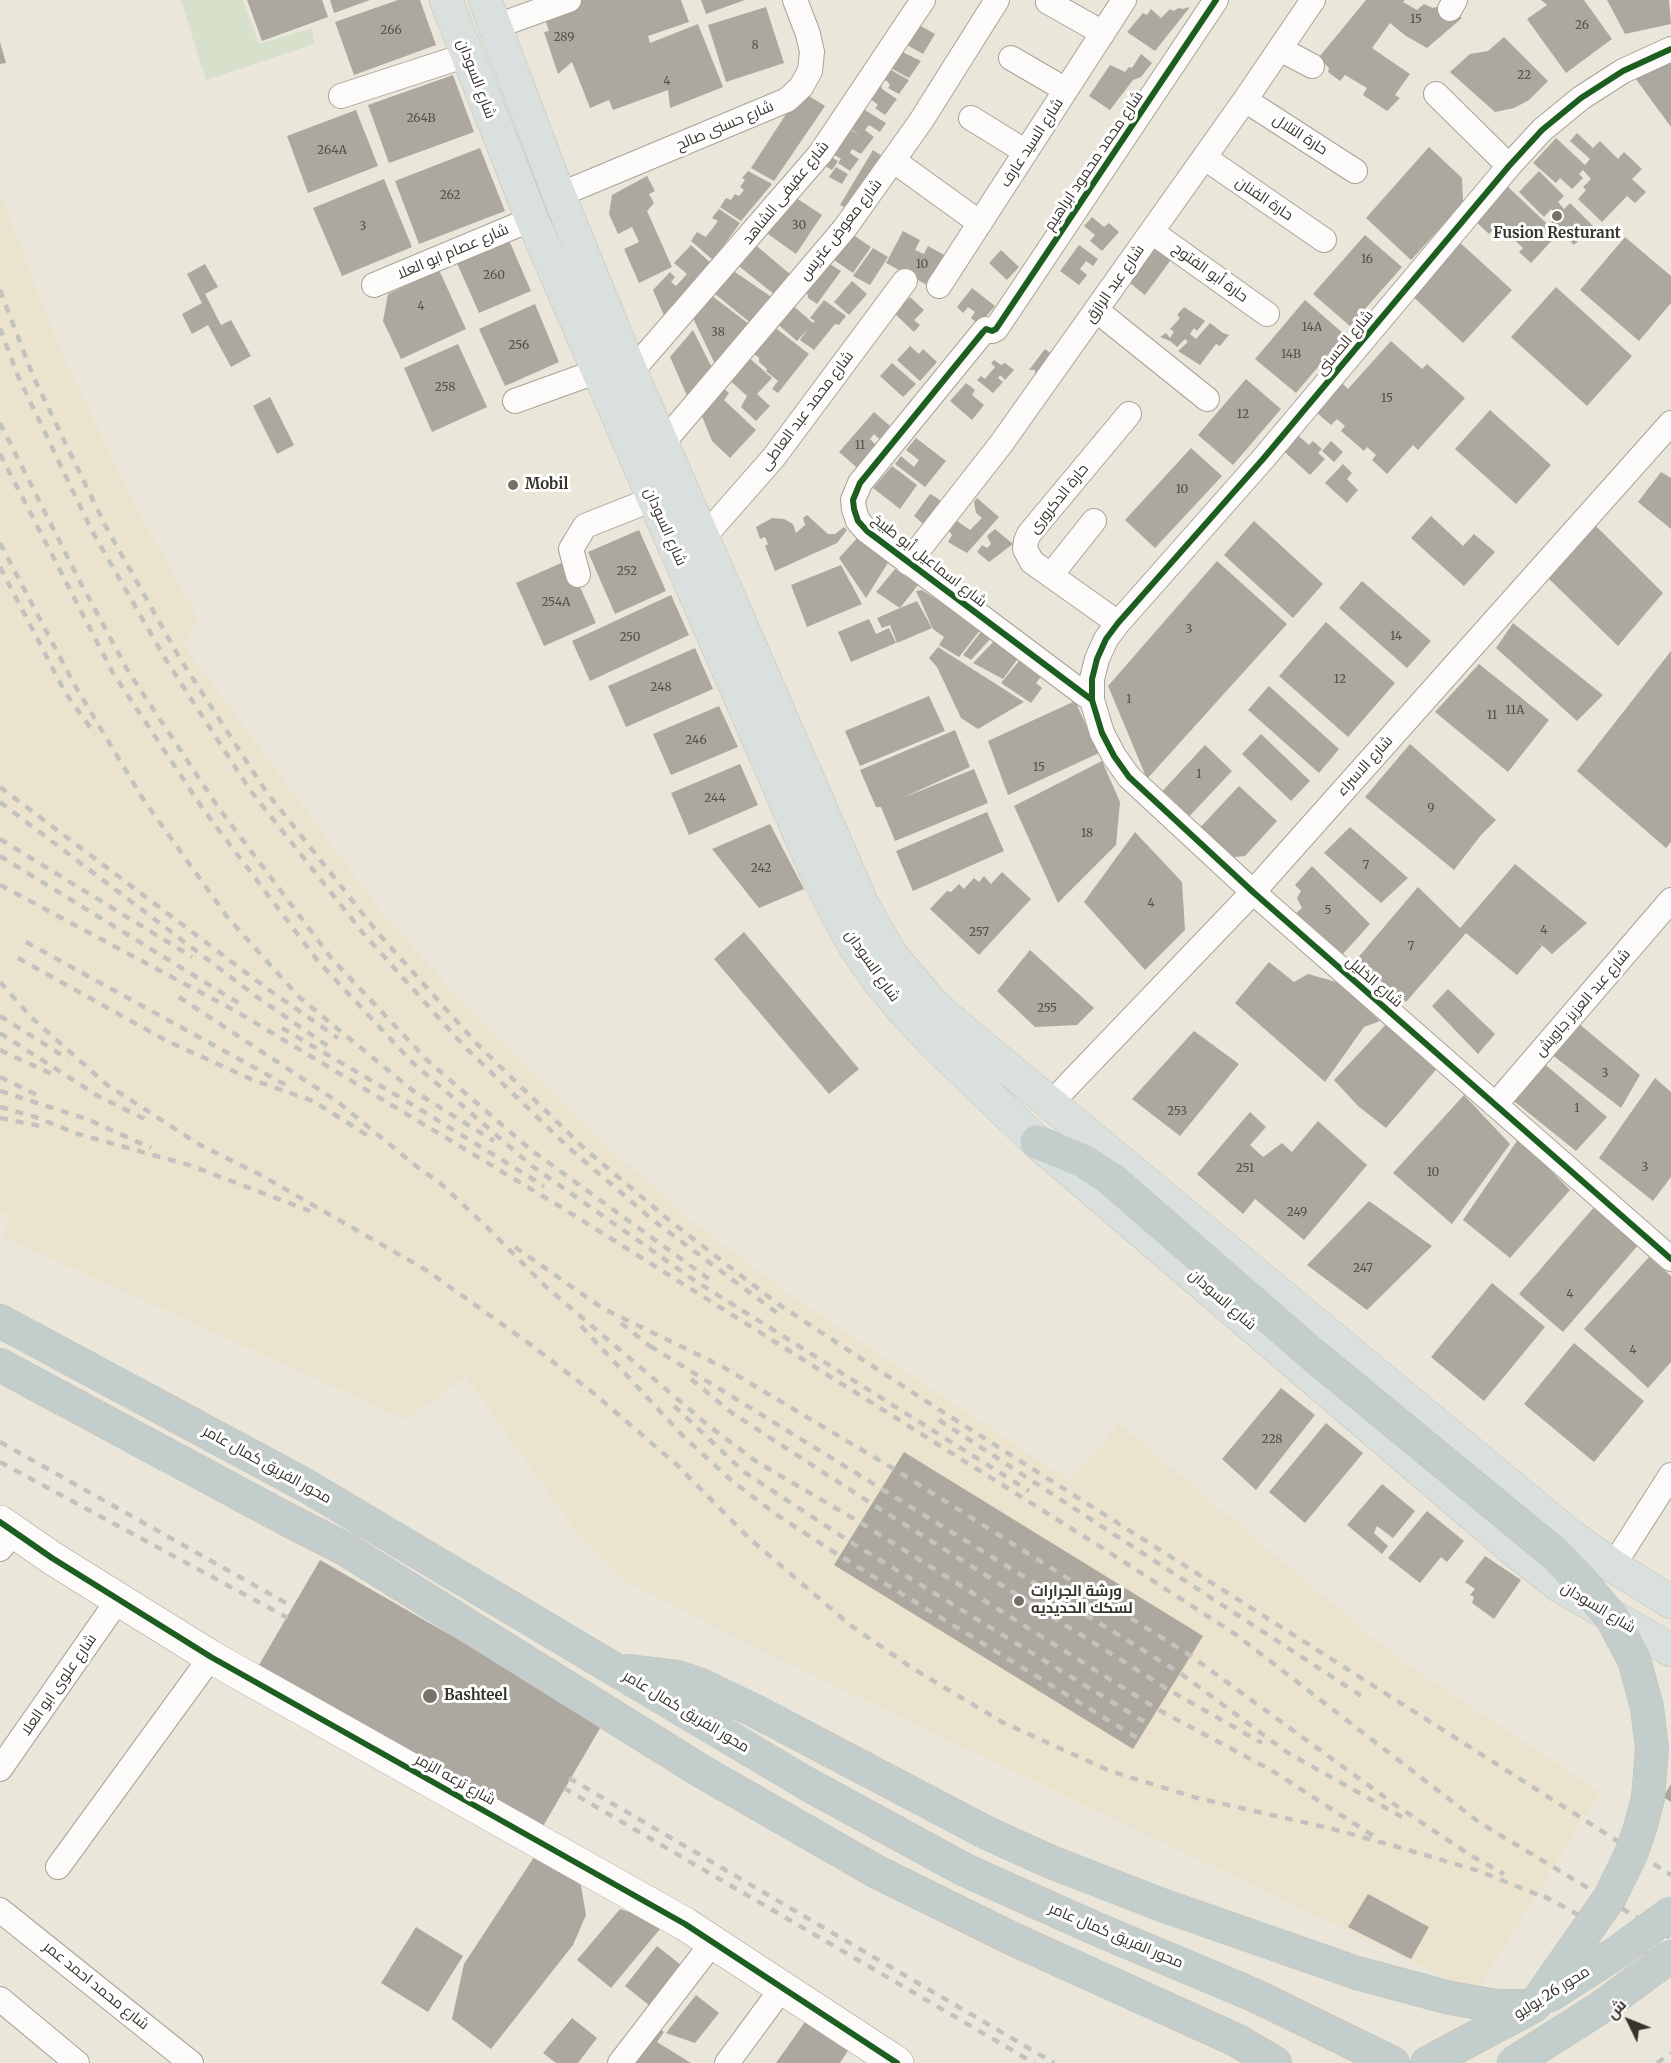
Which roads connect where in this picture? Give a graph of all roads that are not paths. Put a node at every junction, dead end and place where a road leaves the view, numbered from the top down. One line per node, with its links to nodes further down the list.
1 (446, 0): 14 (main road, شارع السودان)
2 (569, 0): 10 (street)
3 (795, 0): 27 (street, شارع حسنى صالح)
4 (923, 0): 39 (street, شارع عفيفى الشاهد)
5 (997, 0): 24 (street, شارع معوض عتريس)
6 (1124, 0): 11 (street, شارع السيد عارف)
7 (1216, 0): 37 (street, شارع محمد محمود ابراهيم)
8 (1312, 0): 12 (street, شارع عبد الرازق)
9 (1048, 2): 11 (street)
10 (490, 13): 27 (main road, شارع السودان)
11 (1103, 33): 17 (street, شارع السيد عارف)
12 (1280, 49): 16 (street); 20 (street, شارع عبد الرازق)
13 (1671, 49): 25 (street, شارع الحسنى)
14 (466, 56): 19 (street); 28 (main road, شارع السودان)
15 (1011, 58): 17 (street)
16 (1312, 66)
17 (1066, 90): 22 (street, شارع السيد عارف)
18 (1436, 94): 25 (street)
19 (341, 96)
20 (1245, 100): 23 (street, شارع عبد الرازق); 26 (street, حارة التلال)
21 (971, 118): 22 (street)
22 (1026, 152): 29 (street, شارع السيد عارف)
23 (1205, 158): 30 (street, شارع عبد الرازق); 31 (street, حارة الفنان)
24 (894, 161): 29 (street); 44 (street, شارع معوض عتريس)
25 (1509, 166): 51 (street, شارع الحسنى)
26 (1355, 171)
27 (559, 195): 39 (main road, شارع السودان)
28 (532, 219): 33 (street, شارع عصام ابو العلا); 38 (main road, شارع السودان)
29 (980, 223): 34 (street, شارع السيد عارف)
30 (1152, 232): 35 (street, شارع عبد الرازق); 36 (street, حارة أبو الفتوح)
31 (1324, 240)
32 (905, 281): 47 (street, شارع محمد عبد العاطى)
33 (374, 285)
34 (939, 286)
35 (1096, 310): 40 (street); 48 (street, شارع عبد الرازق)
36 (1267, 314)
37 (989, 329): 48 (street, شارع اسماعيل أبو طبيخ)
38 (598, 371): 41 (street); 45 (main road, شارع السودان)
39 (632, 372): 44 (main road, شارع السودان)
40 (1207, 399)
41 (515, 401)
42 (1129, 414): 50 (street, حارة الدكرورى)
43 (1671, 423): 53 (street, شارع الاسراء)
44 (662, 444): 47 (main road, شارع السودان)
45 (652, 499): 49 (street); 57 (main road, شارع السودان)
46 (1094, 521): 50 (street)
47 (703, 538): 55 (main road, شارع السودان)
48 (908, 562): 52 (street, شارع اسماعيل أبو طبيخ)
49 (578, 575)
50 (1051, 575): 51 (street, حارة الدكرورى)
51 (1118, 623): 52 (street, شارع الحسنى)
52 (1092, 700): 53 (street, شارع الخليل)
53 (1253, 892): 55 (street, شارع الاسراء); 56 (street, شارع الخليل)
54 (1671, 900): 56 (street, شارع عبد العزيز جاويش)
55 (1051, 1103): 63 (main road, شارع السودان)
56 (1495, 1105): 58 (street, شارع الخليل)
57 (1037, 1142): 66 (main road, شارع السودان); 77 (highway, bridge)
58 (1671, 1259)
59 (0, 1321): 68 (highway, محور الفريق كمال عامر)
60 (0, 1365): 83 (highway)
61 (1671, 1474): 63 (street)
62 (4, 1534): 64 (street, شارع ترعه الزمر)
63 (1612, 1566): 65 (main road, شارع السودان)
64 (118, 1600): 67 (street, شارع ترعه الزمر); 69 (street, شارع علوى ابو العلا)
65 (1671, 1602)
66 (1671, 1650)
67 (211, 1657): 70 (street); 73 (street, شارع ترعه الزمر)
68 (613, 1669): 77 (highway); 84 (highway, محور الفريق كمال عامر)
69 (0, 1769)
70 (58, 1867)
71 (0, 1910): 79 (street, شارع محمد احمد عمر)
72 (1671, 1913): 77 (highway, محور 26 يوليو, bridge)
73 (713, 1942): 75 (street, شارع ترعه الزمر); 80 (street)
74 (1671, 1956): 86 (highway, bridge)
75 (783, 1987): 81 (street); 82 (street, شارع ترعه الزمر)
76 (0, 2000): 78 (street)
77 (1534, 2006): 85 (highway, محور 26 يوليو)
78 (77, 2063)
79 (191, 2063)
80 (620, 2063)
81 (727, 2063)
82 (897, 2063)
83 (1275, 2063)
84 (1393, 2063)
85 (1427, 2063)
86 (1513, 2063)

